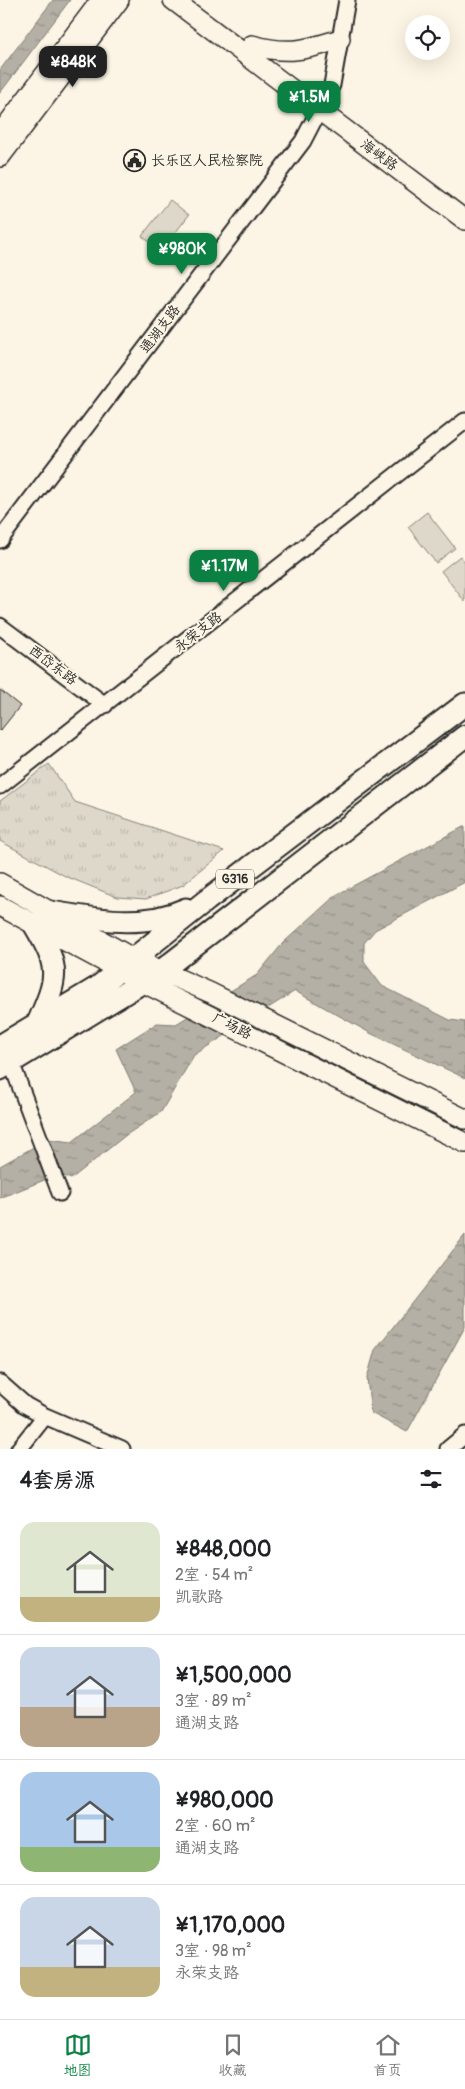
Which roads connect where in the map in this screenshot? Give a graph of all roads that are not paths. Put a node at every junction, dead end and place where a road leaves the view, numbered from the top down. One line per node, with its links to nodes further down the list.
1 (101, 0): 9 (main road)
2 (119, 0): 10 (main road)
3 (173, 0): 8 (main road, 海峡路)
4 (192, 0): 7 (main road, 海峡路)
5 (347, 0): 6 (street, 通湖支路)
6 (340, 39): 7 (main road); 8 (street, 通湖支路)
7 (252, 45): 8 (main road, 海峡路)
8 (322, 105): 11 (main road, 海峡路); 12 (main road, 海峡路); 14 (street, 通湖支路)
9 (0, 134)
10 (0, 157)
11 (465, 205)
12 (465, 220)
13 (465, 421): 16 (street, 永荣支路)
14 (0, 540)
15 (0, 626): 16 (street, 西岱东路)
16 (105, 704): 19 (street, 永荣支路)
17 (465, 704): 21 (highway, G316)
18 (465, 736): 25 (highway, G316)
19 (0, 786)
20 (0, 883): 23 (main road, 广场路)
21 (207, 900): 23 (highway); 24 (highway, G316)
22 (0, 906): 23 (main road, 广场路)
23 (42, 918): 24 (main road, 广场路); 26 (highway)
24 (127, 964): 25 (main road, 广场路); 26 (highway, G316)
25 (153, 977): 27 (highway, G316); 28 (main road, 广场路); 29 (main road, 广场路)
26 (38, 1023): 27 (highway, G316)
27 (4, 1059): 30 (street)
28 (465, 1119)
29 (465, 1143)
30 (60, 1193)
31 (0, 1384): 32 (street)
32 (45, 1416): 34 (street); 35 (street)
33 (465, 1435): 36 (street)
34 (19, 1449)
35 (122, 1449)
36 (448, 1449)

